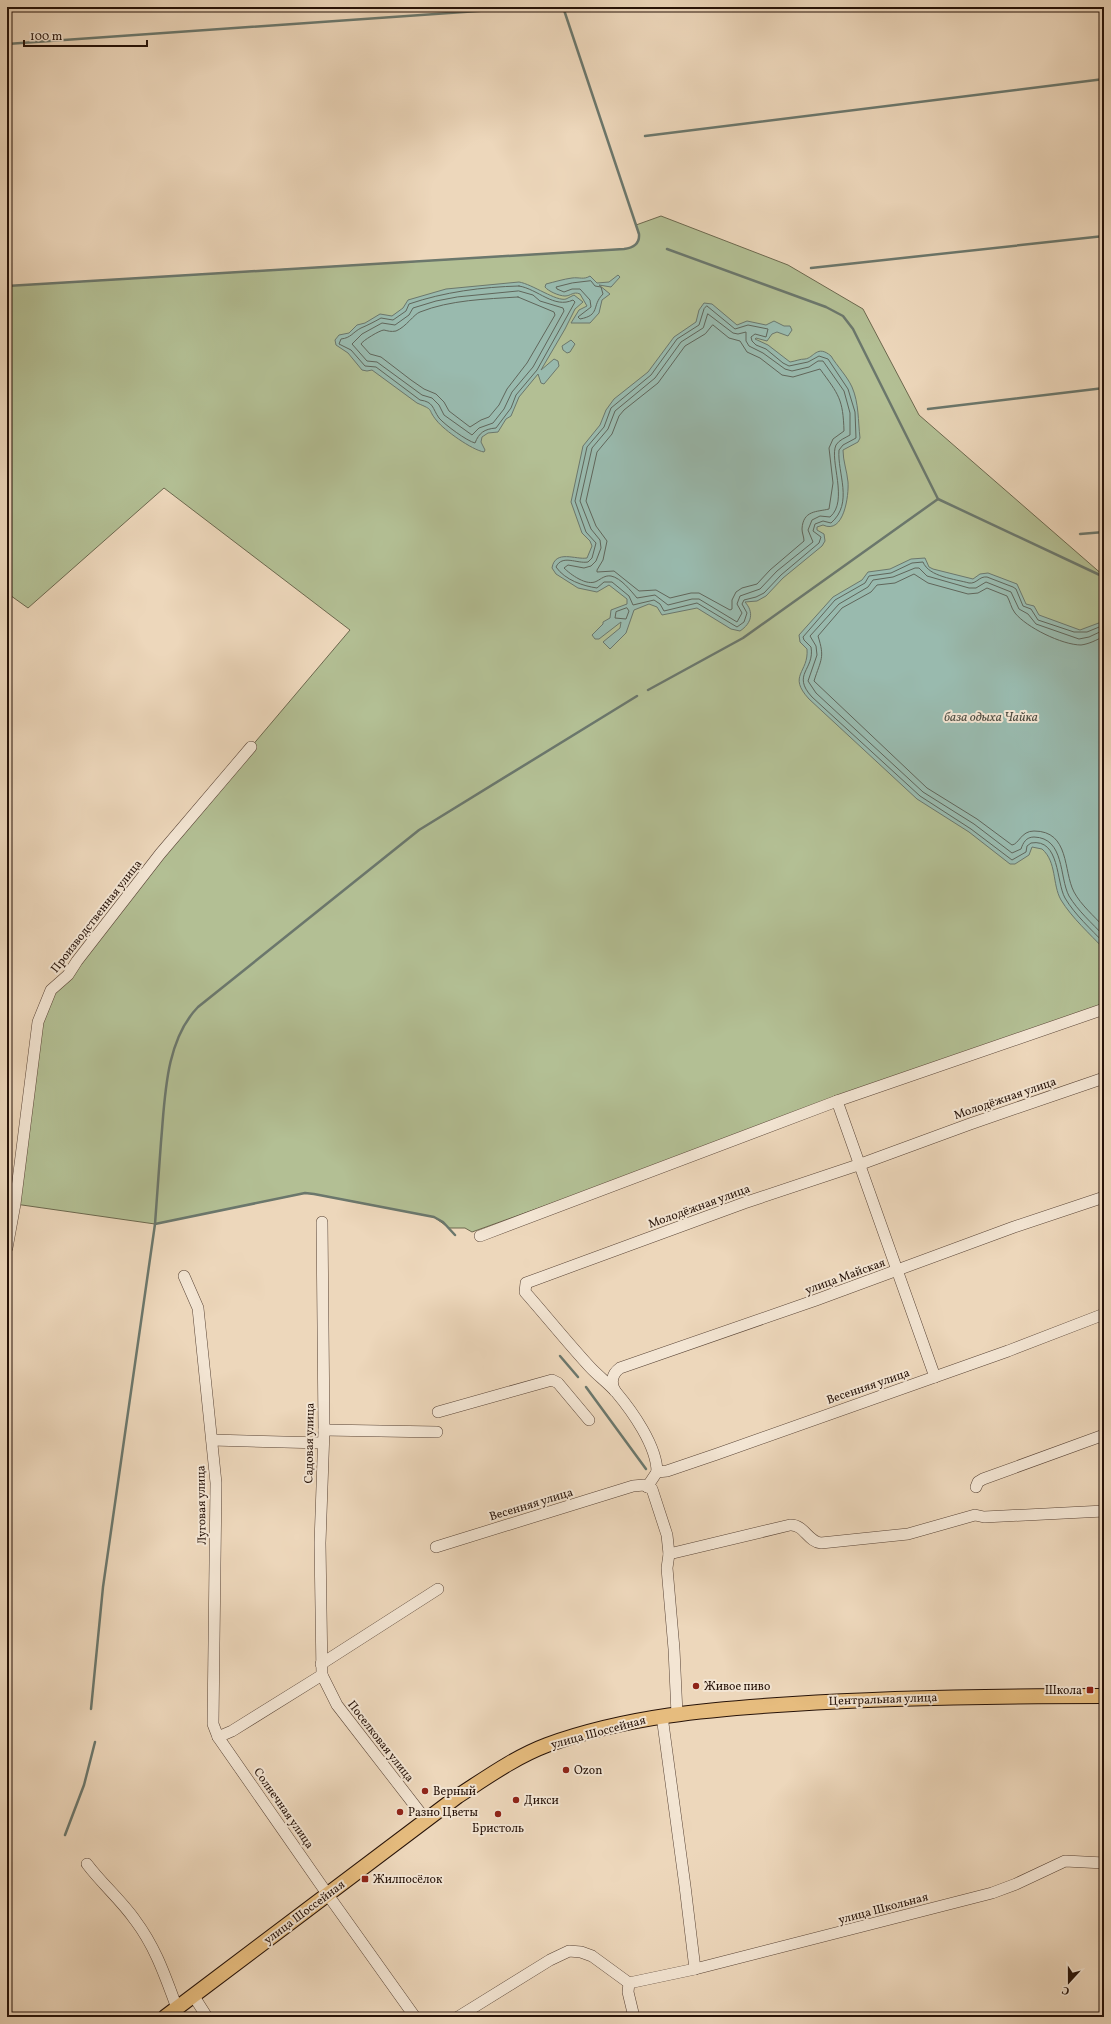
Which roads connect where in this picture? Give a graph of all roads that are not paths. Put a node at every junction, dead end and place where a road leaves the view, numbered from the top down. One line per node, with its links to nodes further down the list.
1 (251, 746): 9 (street, Производственная улица)
2 (1104, 1009): 4 (street)
3 (1104, 1078): 5 (street, Молодёжная улица)
4 (837, 1101): 5 (street); 8 (street)
5 (861, 1164): 10 (street); 14 (street, Молодёжная улица)
6 (1104, 1197): 10 (street, улица Майская)
7 (322, 1222): 17 (street, Садовая улица)
8 (480, 1236)
9 (7, 1248)
10 (897, 1271): 13 (street); 14 (street, улица Майская)
11 (184, 1276): 20 (street, Луговая улица)
12 (1104, 1314): 13 (street, Весенняя улица)
13 (934, 1377): 22 (street, Весенняя улица)
14 (615, 1391): 22 (street, Молодёжная улица)
15 (438, 1412): 16 (street)
16 (589, 1420)
17 (324, 1430): 18 (street); 21 (street, Садовая улица)
18 (437, 1432)
19 (1104, 1436): 24 (street)
20 (212, 1440): 21 (street); 34 (street, Луговая улица)
21 (323, 1443): 29 (street, Садовая улица)
22 (656, 1472): 23 (street)
23 (647, 1487): 26 (street, Весенняя улица); 27 (street)
24 (976, 1487)
25 (1104, 1511): 27 (street)
26 (436, 1547)
27 (669, 1554): 32 (street)
28 (438, 1589): 29 (street)
29 (321, 1664): 30 (street, Поселковая улица)
30 (322, 1675): 34 (street); 35 (street, Поселковая улица)
31 (1104, 1696): 32 (main road, Центральная улица)
32 (677, 1714): 33 (main road, Центральная улица)
33 (662, 1716): 35 (main road, улица Шоссейная); 39 (street)
34 (218, 1737): 38 (street, Солнечная улица)
35 (426, 1820): 38 (main road, улица Шоссейная)
36 (1104, 1863): 39 (street, улица Школьная)
37 (87, 1864): 42 (street)
38 (328, 1895): 41 (main road, улица Шоссейная); 45 (street, Солнечная улица)
39 (695, 1969): 40 (street, улица Школьная)
40 (629, 1983): 46 (street); 47 (street)
41 (193, 1995): 42 (main road, улица Шоссейная); 44 (street)
42 (177, 2008): 43 (main road, улица Шоссейная)
43 (165, 2017)
44 (207, 2017)
45 (415, 2017)
46 (458, 2017)
47 (634, 2017)

